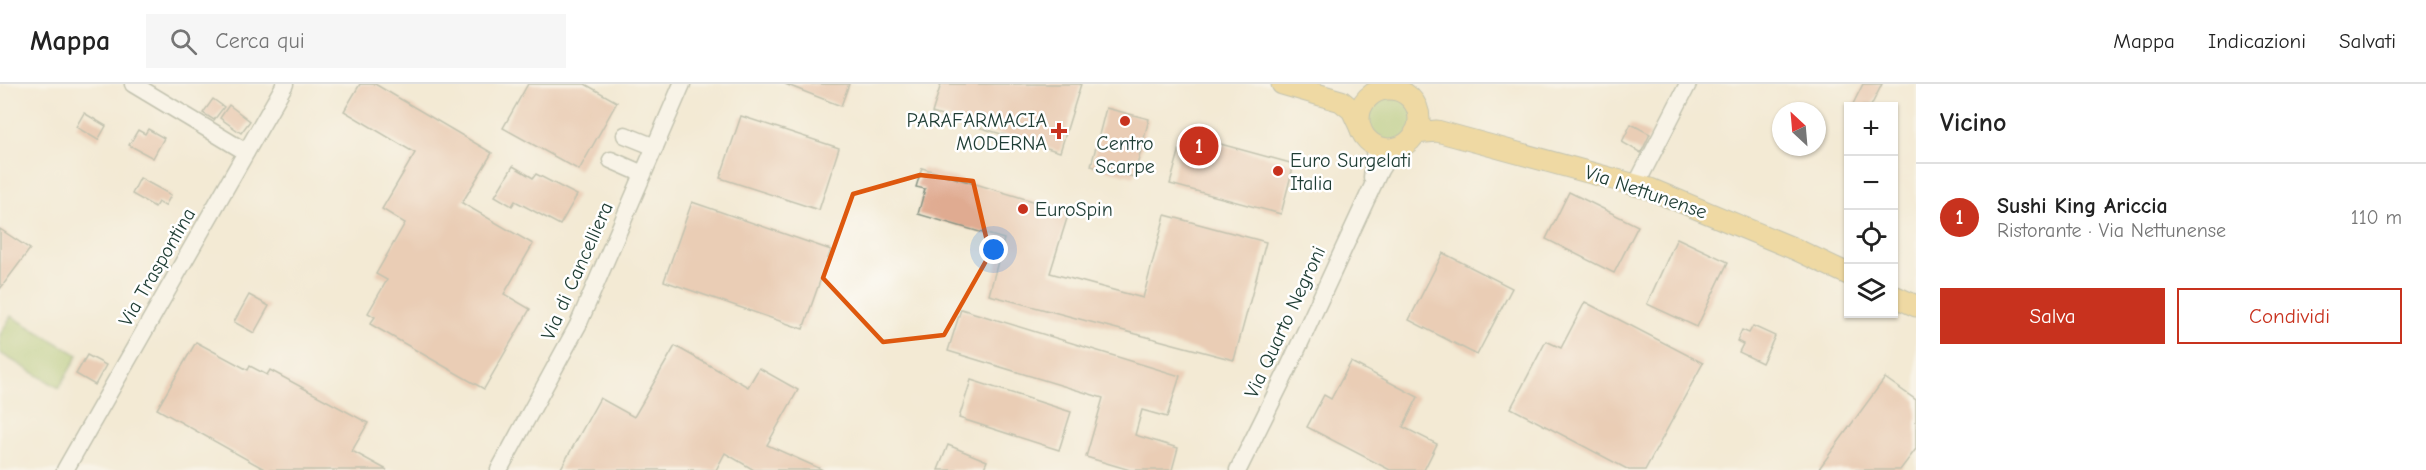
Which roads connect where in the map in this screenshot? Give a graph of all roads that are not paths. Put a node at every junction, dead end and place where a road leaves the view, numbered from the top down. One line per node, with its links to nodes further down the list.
1 (133, 84): 13 (street)
2 (285, 84): 13 (street, Via Traspontina)
3 (682, 84): 12 (street, Via di Cancelliera)
4 (1282, 84): 8 (main road)
5 (1328, 84): 7 (main road)
6 (1688, 84): 16 (street)
7 (1373, 94): 8 (main road); 9 (main road)
8 (1360, 127): 11 (main road)
9 (1413, 132): 11 (main road); 16 (main road, Via Nettunense); 17 (street, Via Quarto Negroni)
10 (625, 135): 12 (street)
11 (1375, 146): 17 (street, Via Quarto Negroni)
12 (655, 147): 15 (street, Via di Cancelliera)
13 (246, 152): 21 (street, Via Traspontina)
14 (612, 160): 15 (street)
15 (643, 174): 22 (street, Via di Cancelliera)
16 (1636, 185): 18 (main road, Via Nettunense)
17 (1369, 190): 23 (street, Via Quarto Negroni)
18 (1844, 272)
19 (1898, 298): 20 (main road)
20 (1916, 306)
21 (65, 470)
22 (499, 470)
23 (1238, 470)

